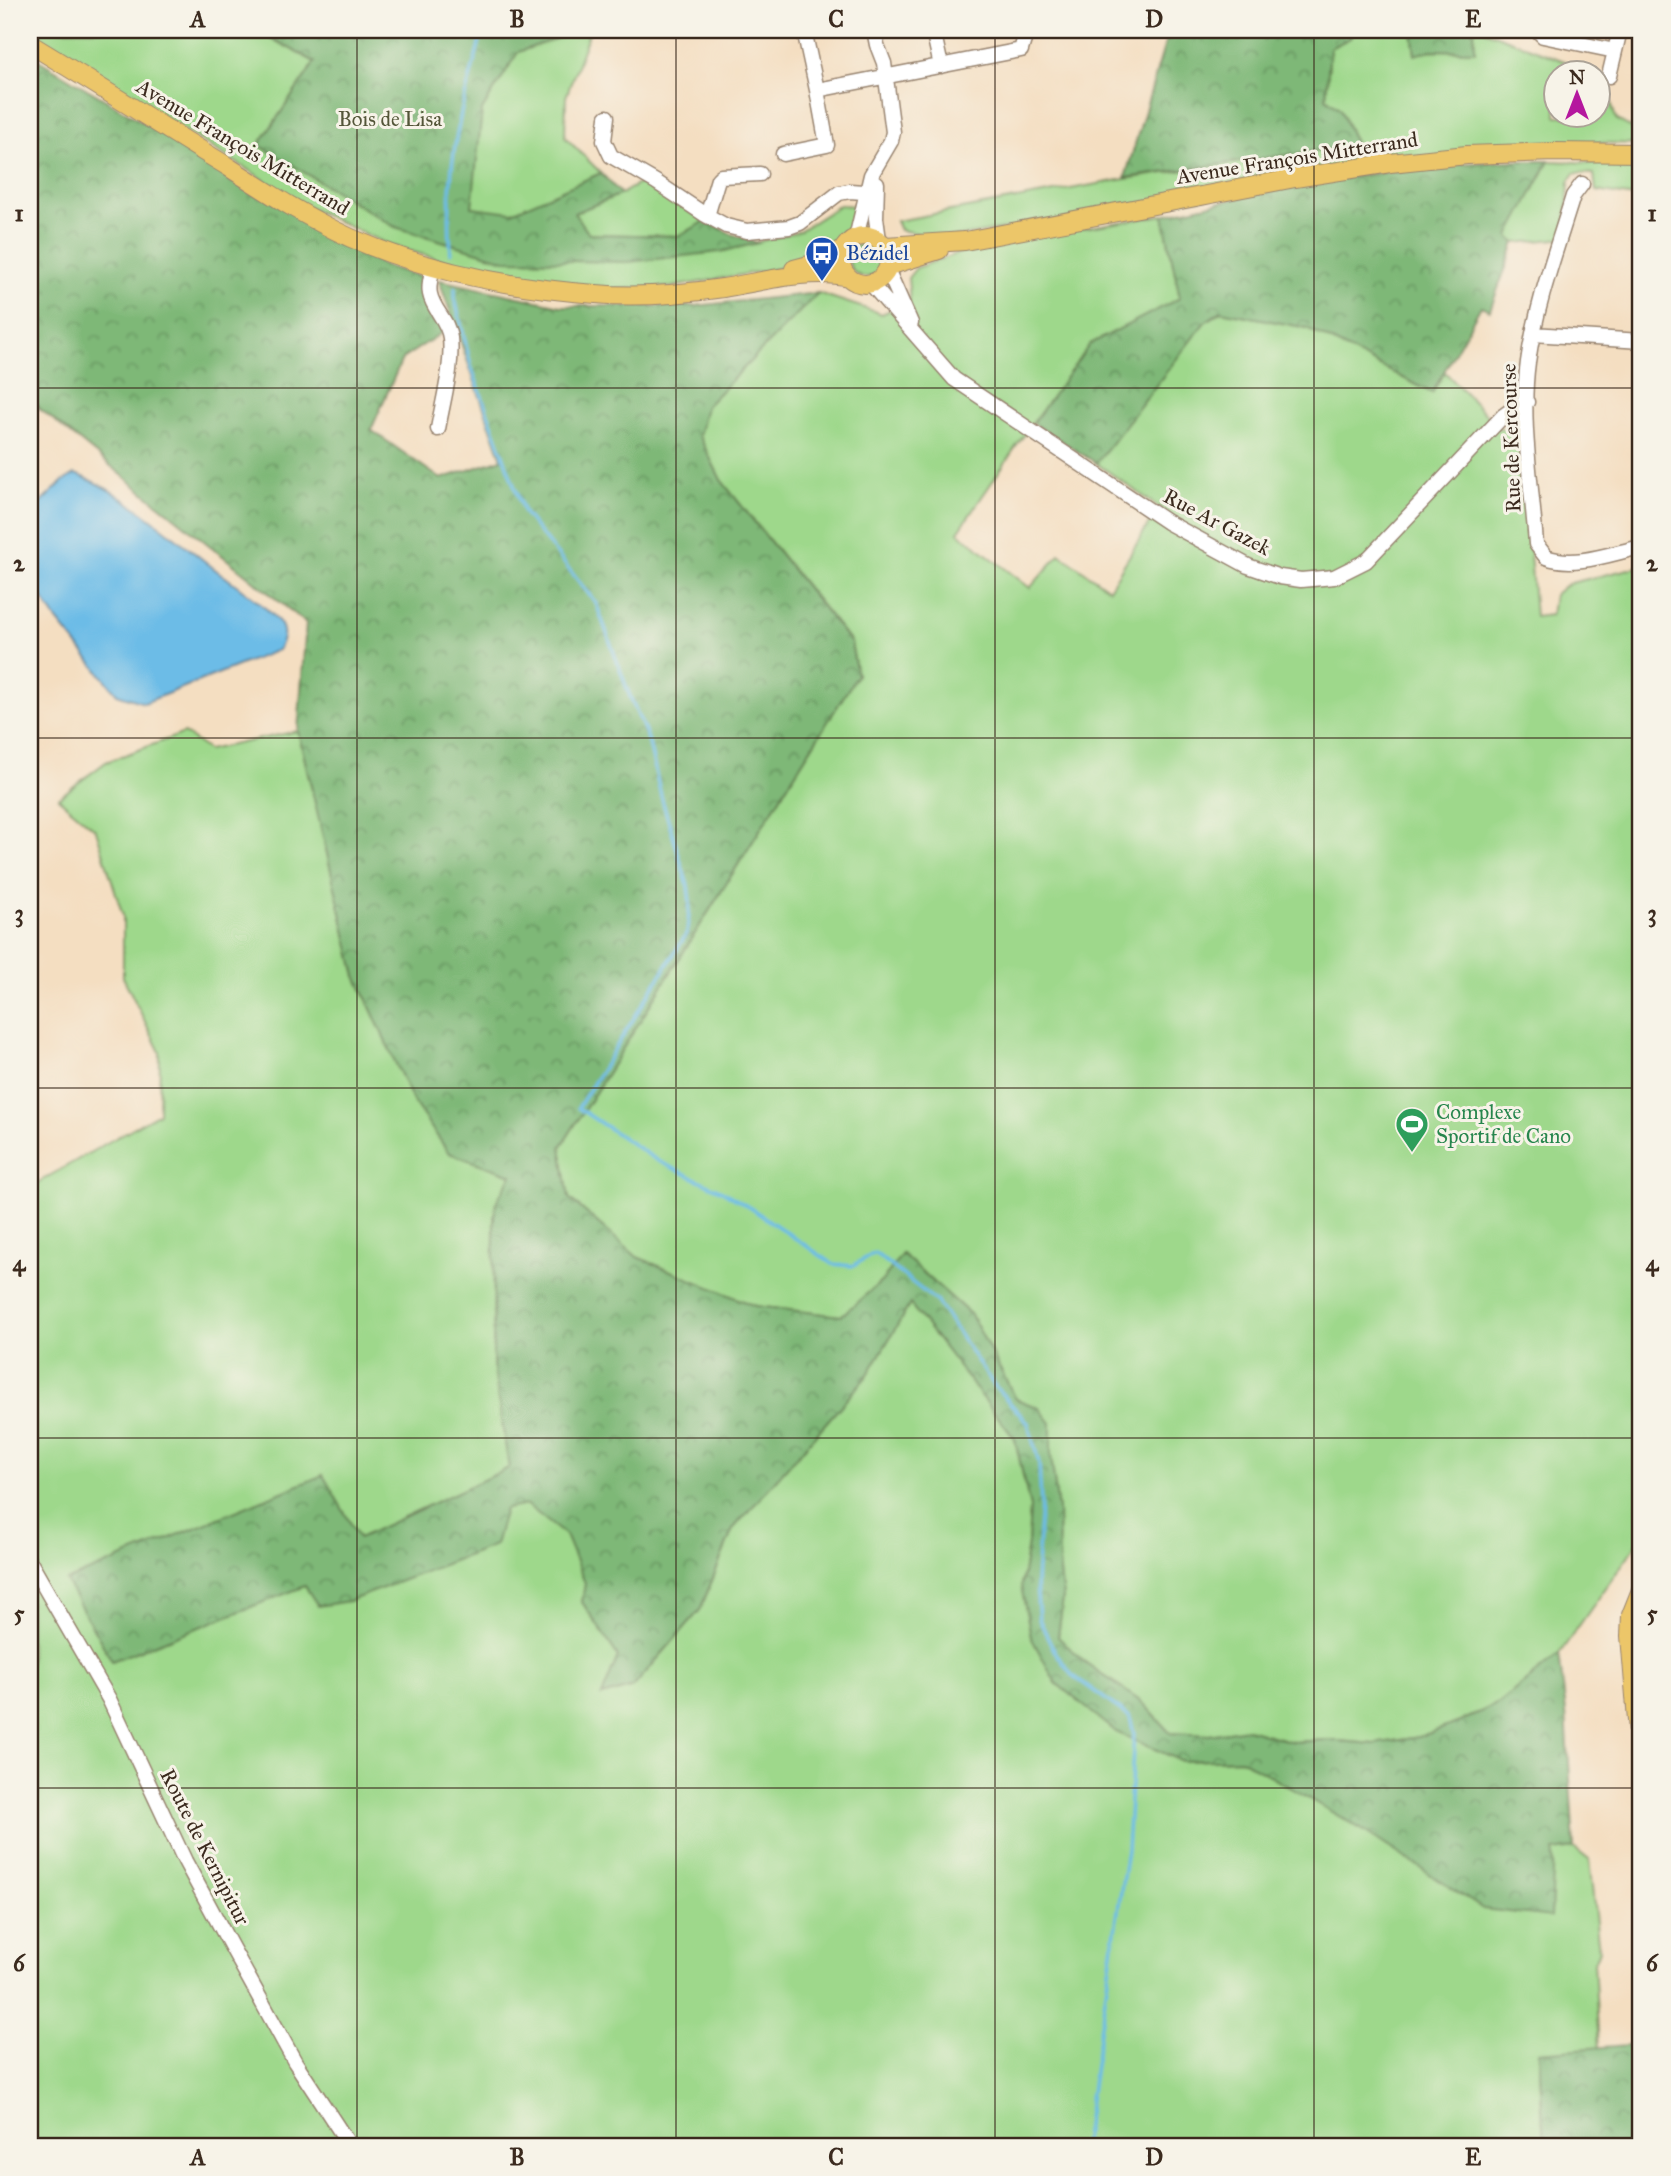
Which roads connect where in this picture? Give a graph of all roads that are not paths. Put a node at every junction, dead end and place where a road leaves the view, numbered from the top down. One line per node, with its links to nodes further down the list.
1 (804, 30): 12 (street)
2 (874, 30): 11 (street)
3 (933, 30): 10 (street)
4 (1027, 30): 10 (street)
5 (1537, 30): 8 (street)
6 (1620, 30): 8 (street)
7 (30, 44): 23 (main road, Avenue François Mitterrand)
8 (1615, 51): 9 (street)
9 (1612, 64)
10 (941, 66): 11 (street)
11 (887, 78): 12 (street); 18 (street)
12 (817, 90): 14 (street)
13 (607, 117): 19 (street)
14 (783, 153)
15 (1641, 153): 20 (main road, Avenue François Mitterrand)
16 (760, 174): 19 (street)
17 (1582, 184): 28 (street, Rue de Kercourse)
18 (871, 193): 19 (street); 21 (street); 22 (street)
19 (707, 216)
20 (964, 241): 21 (main road, Avenue François Mitterrand); 24 (main road, Avenue François Mitterrand)
21 (882, 243): 22 (main road); 24 (main road)
22 (850, 244): 25 (main road); 26 (main road, Avenue François Mitterrand)
23 (433, 268): 26 (main road, Avenue François Mitterrand); 32 (street)
24 (888, 268): 27 (main road); 29 (street, Rue Ar Gazek)
25 (848, 277): 26 (main road, Avenue François Mitterrand); 27 (main road)
26 (775, 278)
27 (871, 284): 29 (street, Rue Ar Gazek)
28 (1533, 334): 30 (street); 31 (street, Rue de Kercourse)
29 (917, 337): 31 (street, Rue Ar Gazek)
30 (1641, 341)
31 (1527, 402): 33 (street, Rue de Kercourse)
32 (438, 429)
33 (1641, 547)
34 (30, 1562): 37 (street, Route de Kernipitur)
35 (1641, 1590): 36 (main road)
36 (1641, 1768)
37 (350, 2146)

